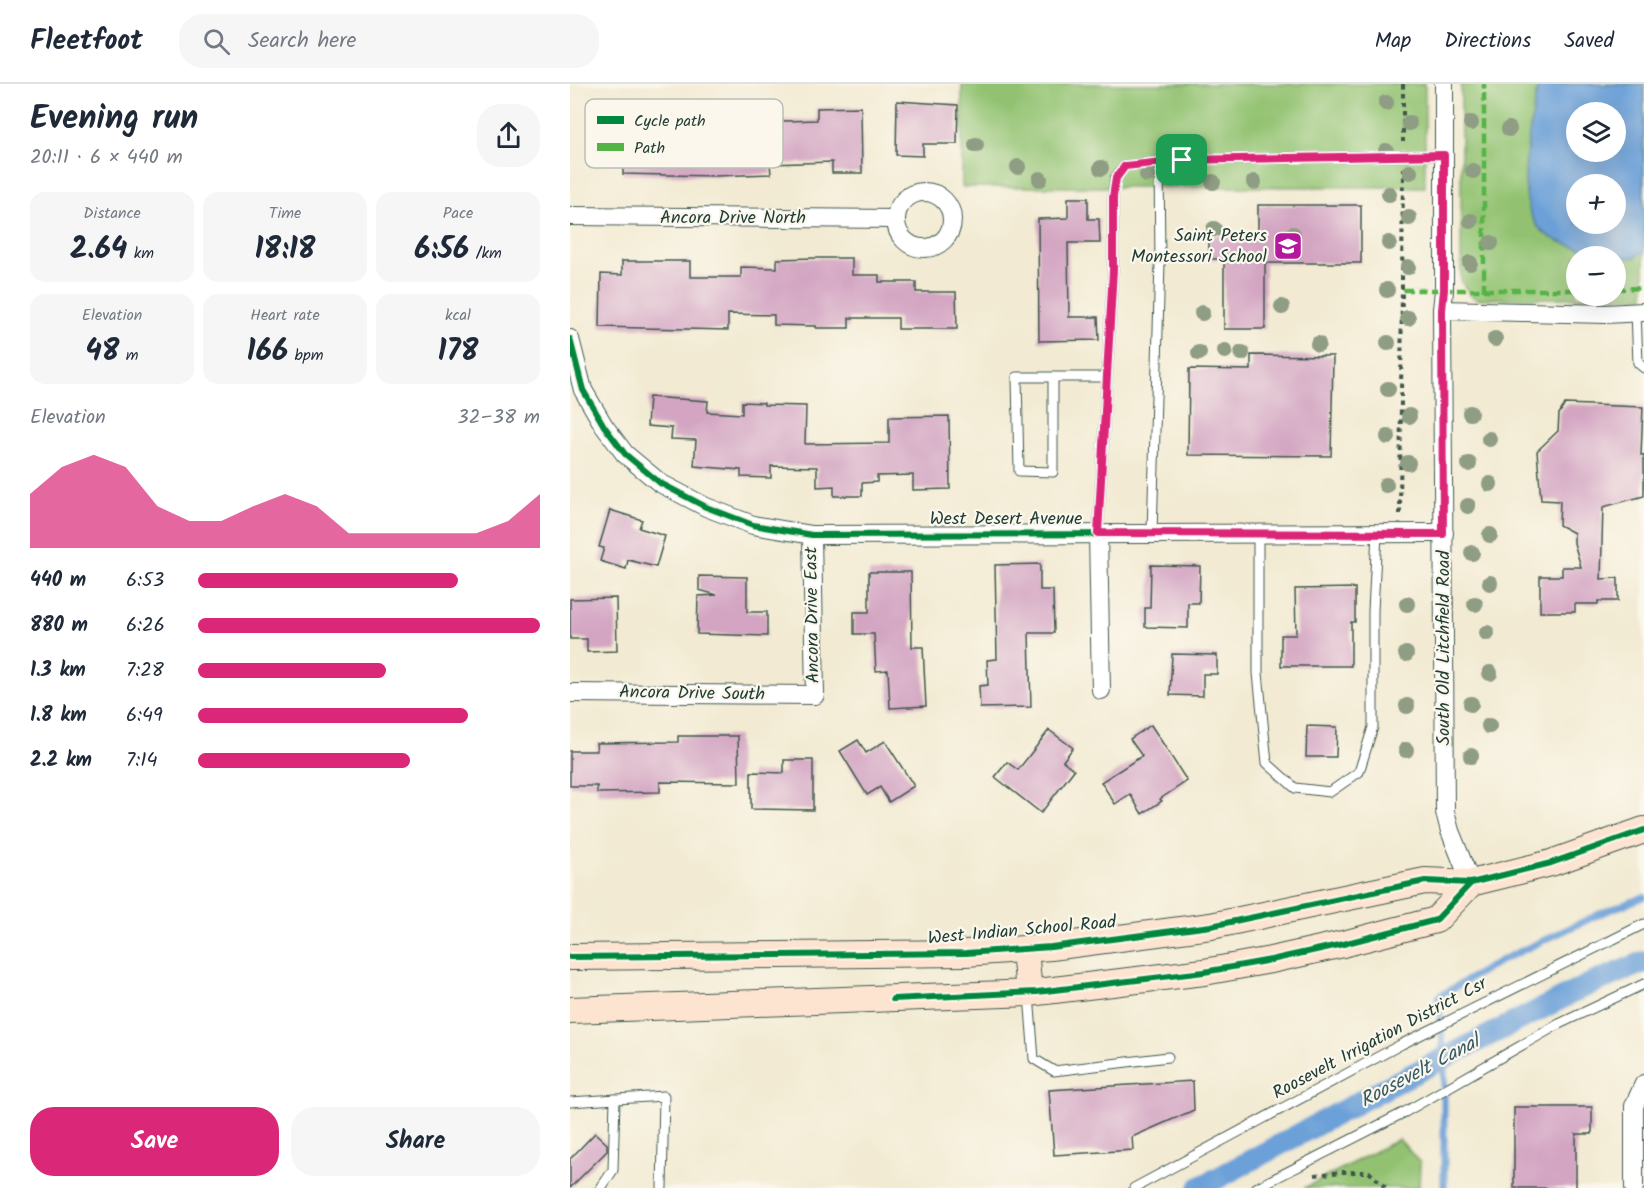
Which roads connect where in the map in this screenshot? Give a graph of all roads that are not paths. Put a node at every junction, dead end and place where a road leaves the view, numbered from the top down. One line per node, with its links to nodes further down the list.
1 (1444, 84): 2 (street, South Old Litchfield Road)
2 (1444, 155): 3 (lane); 6 (street, South Old Litchfield Road)
3 (1159, 162): 11 (lane); 13 (lane)
4 (570, 216): 5 (street, Ancora Drive North)
5 (896, 219)
6 (1442, 310): 7 (street); 16 (street, South Old Litchfield Road)
7 (1640, 312): 9 (lane)
8 (570, 339): 17 (street, West Desert Avenue)
9 (1644, 368)
10 (1053, 377): 10 (lane); 11 (lane)
11 (1106, 377): 12 (lane)
12 (1098, 533): 13 (street, West Desert Avenue); 17 (street, West Desert Avenue); 18 (street)
13 (1152, 533): 14 (street, West Desert Avenue)
14 (1258, 533): 15 (street, West Desert Avenue); 15 (lane)
15 (1377, 533): 16 (street, West Desert Avenue)
16 (1443, 534): 22 (street, South Old Litchfield Road)
17 (812, 535): 20 (street, Ancora Drive East)
18 (1101, 690)
19 (570, 693): 20 (street, Ancora Drive South)
20 (815, 695)
21 (1644, 830): 22 (main road, West Indian School Road)
22 (1471, 883): 24 (main road, West Indian School Road); 27 (main road)
23 (1644, 924): 36 (lane, Roosevelt Irrigation District Csr)
24 (1025, 949): 25 (main road, West Indian School Road); 27 (main road)
25 (570, 957)
26 (1644, 984): 37 (lane)
27 (1029, 993): 28 (main road); 29 (lane)
28 (570, 1010)
29 (1168, 1057)
30 (1644, 1084): 33 (street)
31 (615, 1099): 32 (lane); 34 (lane); 35 (lane)
32 (570, 1102)
33 (1637, 1178)
34 (601, 1188)
35 (662, 1188)
36 (1134, 1188)
37 (1256, 1188)

